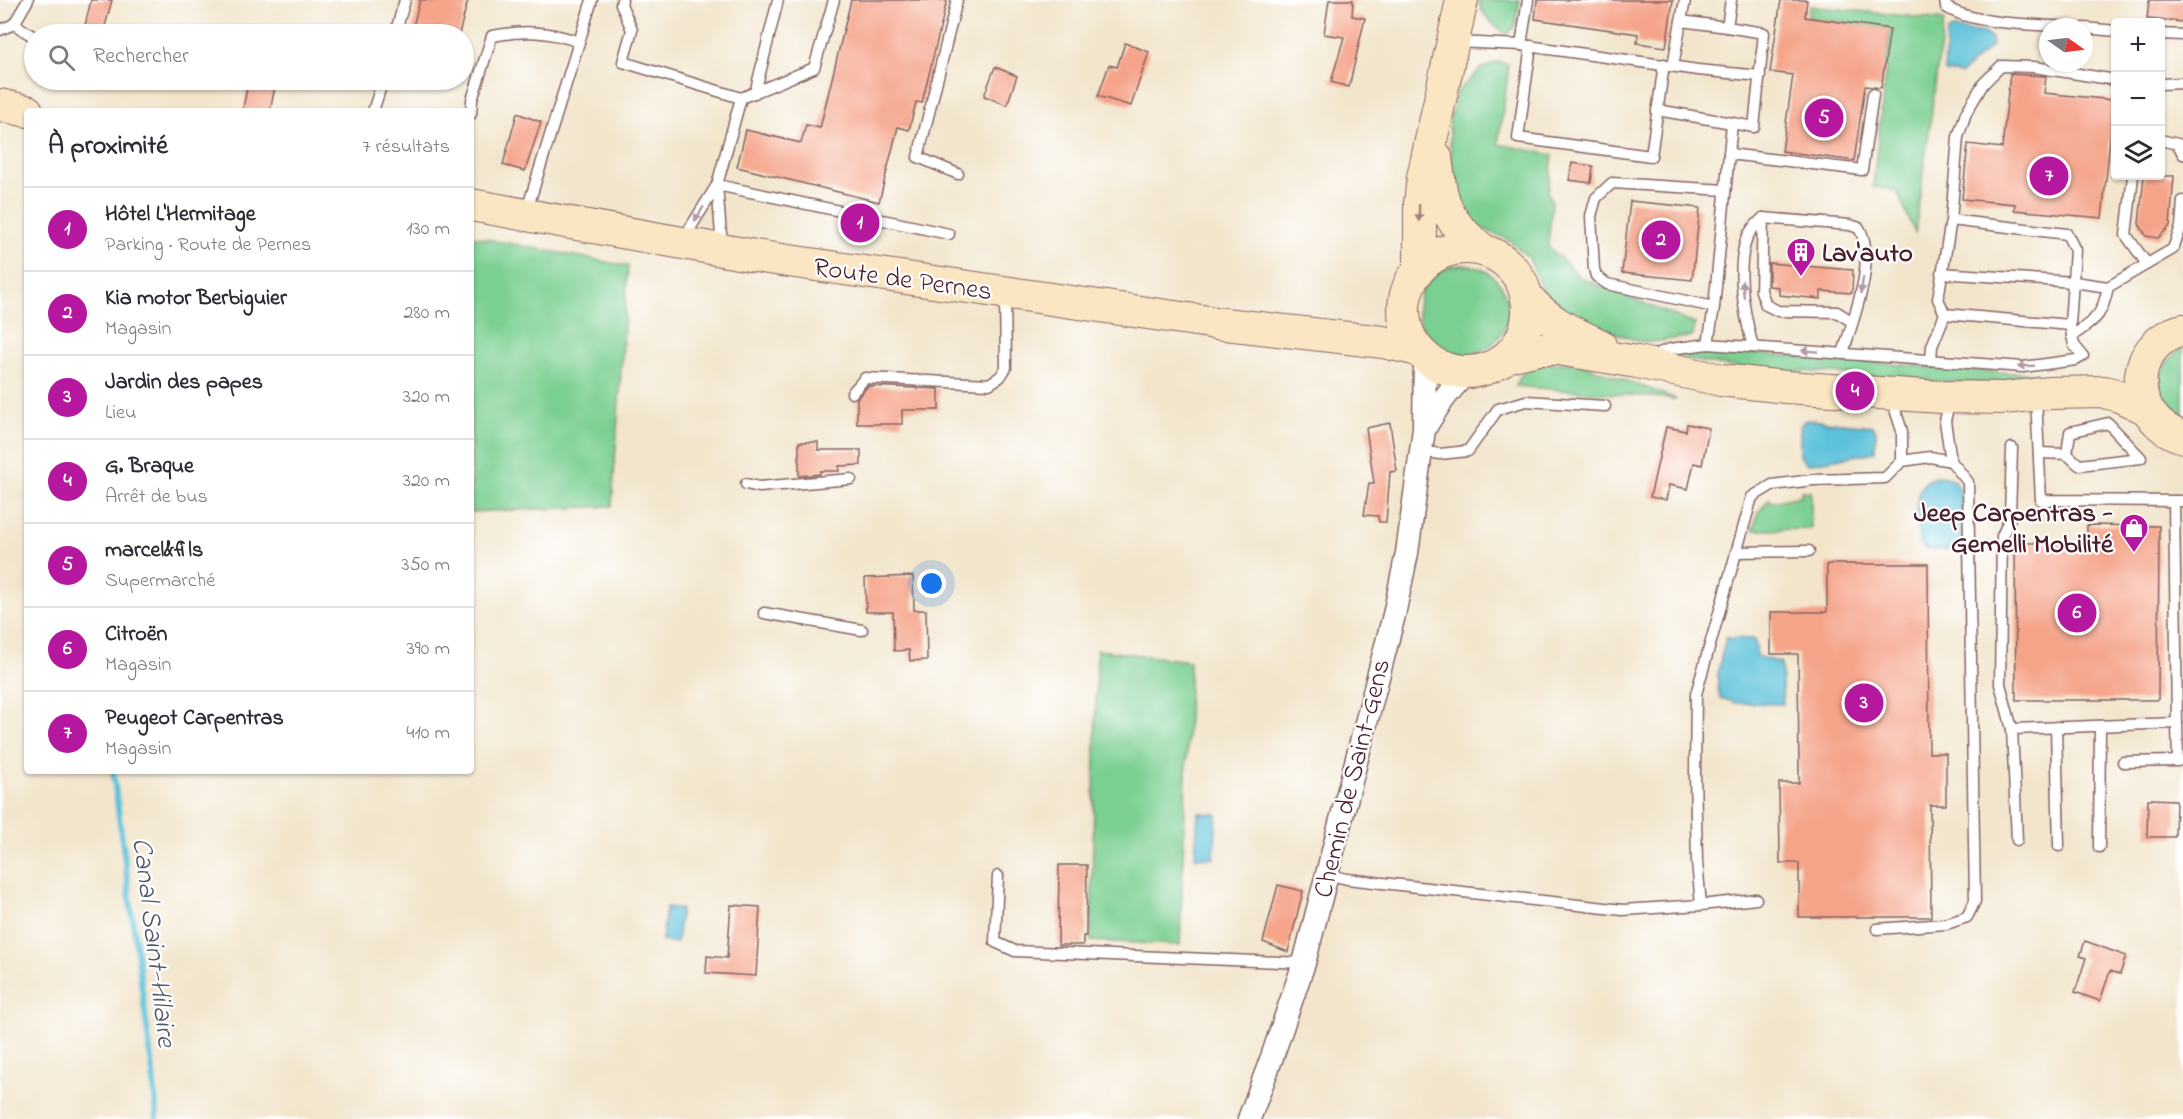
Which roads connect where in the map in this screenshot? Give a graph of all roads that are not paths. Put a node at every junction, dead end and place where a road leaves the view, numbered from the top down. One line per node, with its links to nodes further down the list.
1 (28, 0): 14 (lane)
2 (405, 0): 15 (lane)
3 (592, 0): 24 (lane)
4 (622, 0): 35 (lane)
5 (778, 0): 33 (lane)
6 (834, 0): 33 (lane)
7 (957, 0): 46 (lane)
8 (1461, 0): 25 (main road)
9 (1528, 0): 26 (lane)
10 (1684, 0): 13 (lane)
11 (1731, 0): 17 (lane)
12 (1944, 0): 16 (lane)
13 (1681, 21): 17 (lane); 27 (lane)
14 (14, 24): 19 (lane); 20 (lane)
15 (398, 24)
16 (2039, 25)
17 (1727, 27): 28 (lane)
18 (2093, 29): 21 (lane)
19 (0, 30)
20 (24, 31)
21 (2111, 31)
22 (2165, 34): 23 (lane)
23 (2183, 35)
24 (579, 42): 38 (lane); 52 (lane)
25 (1452, 42): 26 (lane); 42 (main road)
26 (1526, 45): 27 (lane); 40 (lane)
27 (1668, 65): 28 (lane); 40 (lane)
28 (1760, 75): 41 (lane)
29 (2111, 79): 54 (lane)
30 (2165, 84): 31 (lane)
31 (2183, 84)
32 (380, 90): 37 (lane)
33 (755, 93): 35 (lane)
34 (1873, 94): 44 (lane)
35 (741, 98): 48 (lane)
36 (0, 105): 39 (main road)
37 (374, 108)
38 (471, 108)
39 (24, 110)
40 (1657, 110): 41 (lane)
41 (1732, 123): 44 (lane)
42 (1433, 135): 58 (main road); 60 (main road, one-way to 60)
43 (2165, 141): 45 (lane)
44 (1729, 154): 49 (lane)
45 (2183, 154)
46 (958, 174)
47 (2133, 180): 59 (lane)
48 (717, 185): 55 (lane); 56 (lane, one-way to 56); 57 (lane)
49 (1725, 190): 67 (lane); 67 (lane)
50 (2183, 201): 59 (lane)
51 (474, 206): 52 (main road, Route de Pernes)
52 (525, 216): 56 (main road, Route de Pernes)
53 (1763, 218): 69 (lane); 69 (lane, one-way to 69); 74 (lane, one-way to 53)
54 (1951, 220): 61 (lane); 62 (lane)
55 (949, 234)
56 (681, 242): 57 (main road, Route de Pernes)
57 (722, 250): 64 (main road, Route de Pernes)
58 (1483, 250): 60 (main road); 65 (main road)
59 (2147, 264): 63 (lane)
60 (1420, 268): 66 (main road)
61 (1941, 273): 62 (lane); 68 (lane)
62 (2074, 282): 63 (lane); 71 (lane)
63 (2108, 287): 71 (lane)
64 (1005, 292): 72 (main road, Route de Pernes); 82 (lane)
65 (1527, 297): 77 (main road); 80 (main road)
66 (1405, 300): 72 (main road, Route de Pernes); 75 (main road)
67 (1714, 307): 73 (lane)
68 (1945, 314): 71 (lane); 79 (lane)
69 (1851, 321): 76 (lane)
70 (2181, 328): 78 (main road)
71 (2071, 331): 79 (lane, one-way to 79)
72 (1336, 336): 75 (main road, Route de Pernes)
73 (1708, 344): 74 (lane); 80 (lane)
74 (1753, 347): 76 (lane, one-way to 74)
75 (1421, 354): 81 (main road); 88 (street, Chemin de Saint-Gens)
76 (1843, 354): 79 (lane)
77 (1509, 356): 80 (main road); 81 (main road)
78 (2148, 356): 84 (main road); 87 (main road)
79 (1931, 360)
80 (1637, 362): 83 (main road)
81 (1467, 373): 88 (street, Chemin de Saint-Gens)
82 (852, 393)
83 (1890, 394): 85 (main road); 93 (lane)
84 (2043, 394): 85 (main road); 87 (main road); 91 (lane)
85 (1950, 398): 94 (lane)
86 (1605, 406): 88 (lane)
87 (2147, 409): 89 (main road)
88 (1422, 440): 110 (street, Chemin de Saint-Gens)
89 (2180, 441)
90 (2012, 448): 105 (lane)
91 (2039, 453): 92 (lane); 97 (lane)
92 (2067, 454): 92 (lane)
93 (1902, 461): 94 (lane); 99 (lane)
94 (1951, 461): 114 (lane)
95 (851, 479): 96 (lane)
96 (746, 484)
97 (2179, 501): 102 (lane)
98 (1809, 551): 99 (lane)
99 (1736, 552): 113 (lane)
100 (764, 613): 101 (lane)
101 (862, 630)
102 (2177, 723): 103 (lane); 106 (lane)
103 (2100, 726): 104 (lane); 109 (lane)
104 (2056, 727): 105 (lane); 108 (lane)
105 (2012, 729): 107 (lane)
106 (2123, 762)
107 (2017, 840)
108 (2059, 846)
109 (2099, 847)
110 (1326, 874): 113 (lane); 115 (street, Chemin de Saint-Gens)
111 (998, 876): 115 (lane)
112 (1756, 899): 113 (lane)
113 (1701, 904)
114 (1877, 929)
115 (1304, 963): 116 (street, Chemin de Saint-Gens)
116 (1249, 1119)

